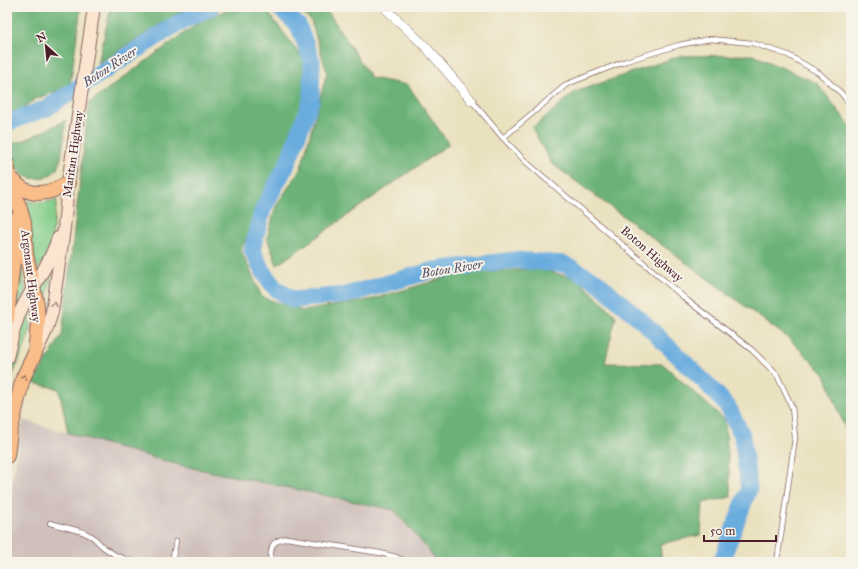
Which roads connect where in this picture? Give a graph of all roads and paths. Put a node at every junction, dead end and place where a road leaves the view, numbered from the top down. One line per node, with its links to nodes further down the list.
1 (94, 7): 7 (main road, Maritan Highway)
2 (384, 7): 3 (street, Boton Highway)
3 (472, 102): 5 (lane, Boton Highway)
4 (851, 106): 5 (lane)
5 (503, 138): 20 (lane, Boton Highway)
6 (10, 177): 7 (main road); 9 (main road, Argonaut Highway); 10 (main road, Argonaut Highway)
7 (68, 183): 8 (main road, Maritan Highway)
8 (66, 206): 9 (main road, Maritan Highway); 11 (main road, Maritan Highway, one-way to 8)
9 (33, 290): 11 (main road, Argonaut Highway); 12 (main road, Maritan Highway)
10 (7, 319)
11 (35, 354): 13 (main road, Argonaut Highway, one-way to 11)
12 (7, 358)
13 (7, 456)
14 (50, 523): 16 (lane)
15 (176, 541): 17 (lane)
16 (132, 562)
17 (172, 562)
18 (270, 562): 19 (lane)
19 (407, 562)
20 (777, 562)

